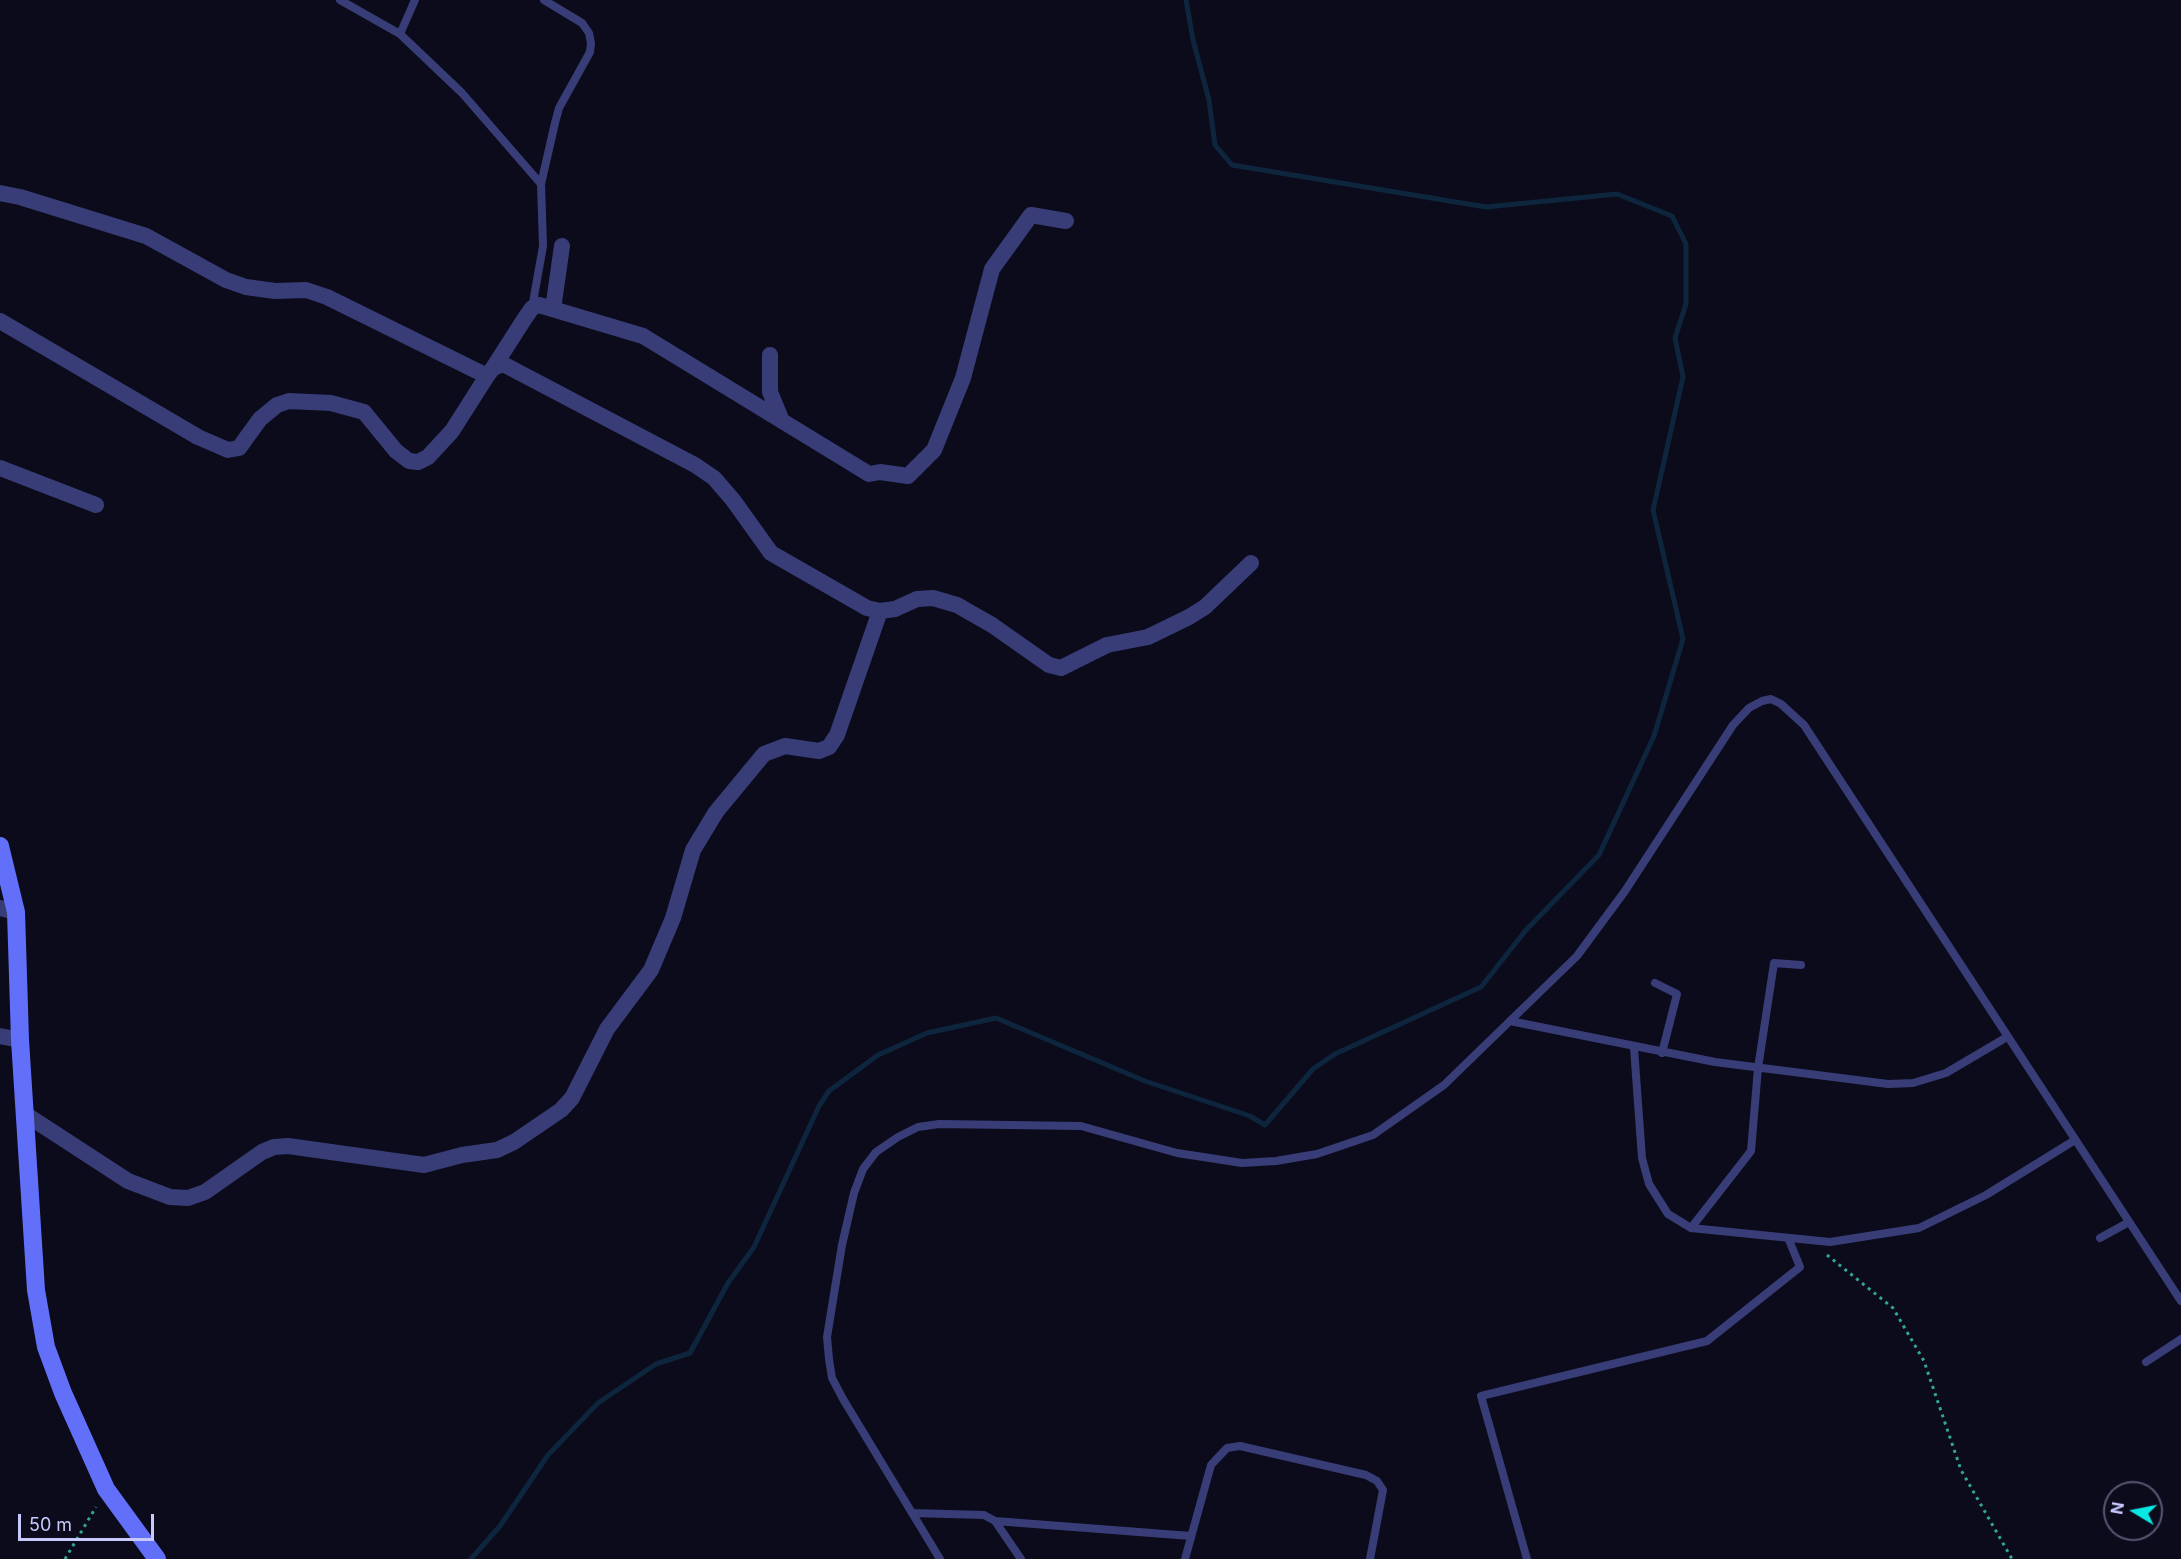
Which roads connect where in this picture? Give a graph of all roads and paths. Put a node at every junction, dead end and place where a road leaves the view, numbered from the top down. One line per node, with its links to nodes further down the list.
1 (340, 0): 4 (lane)
2 (415, 0): 4 (lane)
3 (544, 0): 5 (lane)
4 (400, 34): 5 (lane)
5 (541, 184): 9 (lane)
6 (0, 193): 13 (street)
7 (1066, 221): 14 (street)
8 (562, 246): 10 (street)
9 (532, 308): 10 (street); 13 (street)
10 (553, 309): 14 (street)
11 (0, 321): 13 (street)
12 (770, 355): 14 (street)
13 (490, 372): 18 (street)
14 (782, 421)
15 (0, 468): 16 (street)
16 (96, 505)
17 (1251, 563): 18 (street)
18 (880, 611): 30 (street)
19 (0, 846): 20 (street)
20 (8, 910): 26 (street)
21 (1801, 965): 29 (lane)
22 (1654, 983): 28 (lane)
23 (1510, 1021): 25 (lane); 27 (lane); 41 (lane)
24 (0, 1036): 26 (street)
25 (2007, 1037): 29 (lane); 31 (lane)
26 (20, 1040): 30 (street)
27 (1634, 1048): 28 (lane); 33 (lane)
28 (1662, 1053): 29 (lane)
29 (1758, 1068): 33 (lane)
30 (25, 1114): 40 (street)
31 (2075, 1140): 32 (lane); 36 (lane)
32 (2129, 1221): 34 (lane); 37 (lane)
33 (1691, 1228): 35 (lane)
34 (2100, 1238)
35 (1789, 1240): 36 (lane); 50 (lane)
36 (1810, 1241): 51 (path)
37 (2181, 1301)
38 (2181, 1339): 39 (lane)
39 (2146, 1362)
40 (106, 1490): 44 (path); 45 (street)
41 (912, 1513): 42 (lane); 46 (lane)
42 (995, 1521): 43 (lane); 47 (lane)
43 (1191, 1536): 48 (lane); 49 (lane)
44 (65, 1559)
45 (157, 1559)
46 (940, 1559)
47 (1021, 1559)
48 (1185, 1559)
49 (1370, 1559)
50 (1527, 1559)
51 (2012, 1559)

